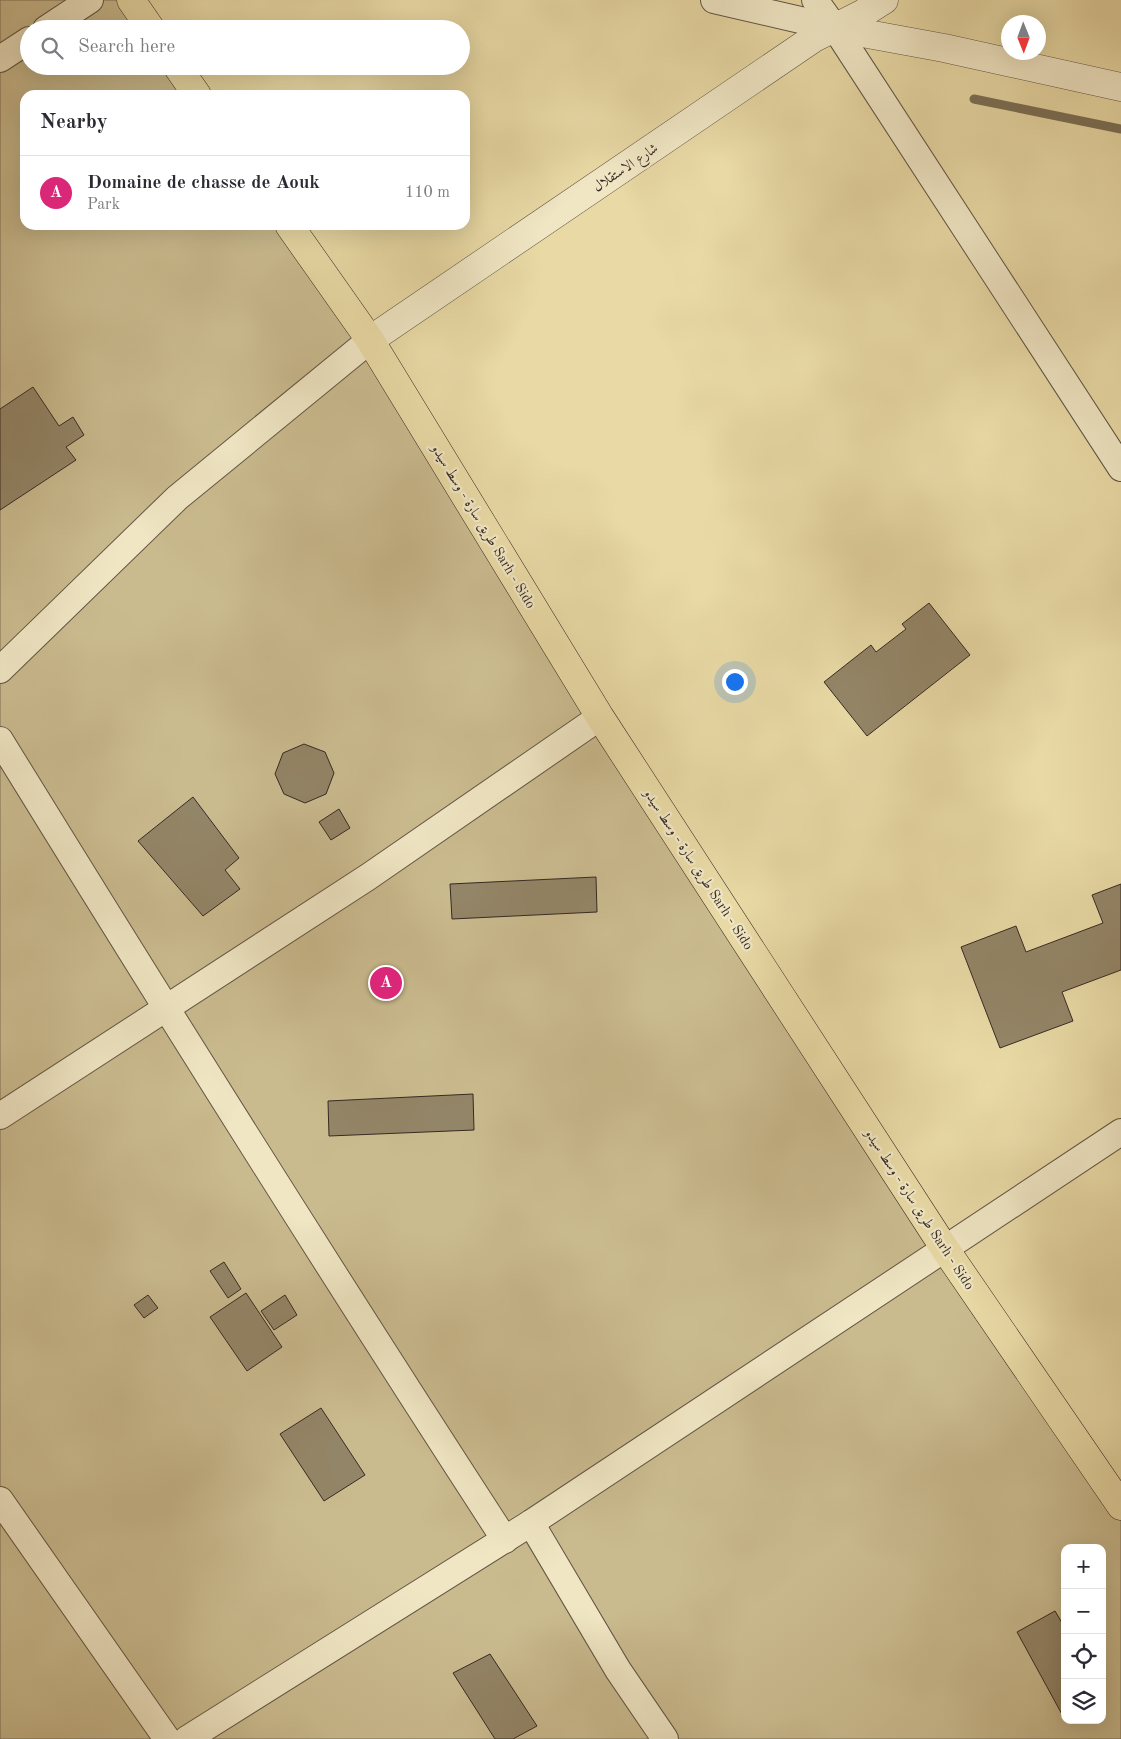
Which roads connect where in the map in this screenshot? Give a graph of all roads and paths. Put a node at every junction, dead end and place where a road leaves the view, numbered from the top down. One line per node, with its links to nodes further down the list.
1 (90, 0): 6 (street)
2 (131, 0): 7 (main road)
3 (714, 0): 8 (street)
4 (815, 0): 8 (street)
5 (884, 0): 8 (street, شارع الاستقلال)
6 (60, 20)
7 (145, 20)
8 (835, 28): 12 (street); 15 (street, شارع الاستقلال); 16 (street)
9 (20, 46): 10 (street)
10 (0, 59)
11 (184, 75): 13 (main road)
12 (1121, 88)
13 (194, 90)
14 (293, 230): 15 (main road, طريق سارة - وسط سيدو Sarh - Sido)
15 (370, 340): 17 (street); 18 (main road, طريق سارة - وسط سيدو Sarh - Sido)
16 (1121, 468)
17 (0, 670)
18 (600, 718): 20 (street); 23 (main road, طريق سارة - وسط سيدو Sarh - Sido)
19 (0, 740): 20 (street)
20 (166, 1009): 21 (street); 27 (street)
21 (0, 1116)
22 (1121, 1132): 23 (street)
23 (945, 1249): 25 (main road, طريق سارة - وسط سيدو Sarh - Sido); 26 (street)
24 (0, 1500): 28 (street)
25 (1121, 1506)
26 (531, 1523): 27 (street); 30 (street)
27 (505, 1540): 29 (street)
28 (167, 1739)
29 (187, 1739)
30 (665, 1739)

